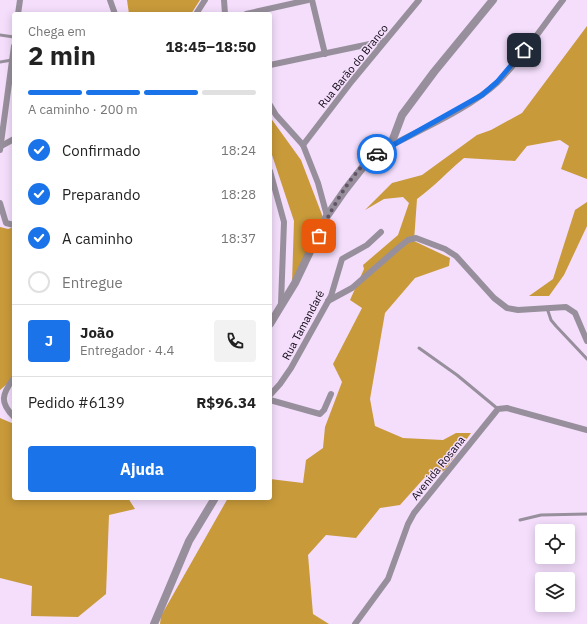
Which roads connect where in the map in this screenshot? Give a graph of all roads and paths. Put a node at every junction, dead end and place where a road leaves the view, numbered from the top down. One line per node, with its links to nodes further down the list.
1 (20, 0): 10 (street)
2 (110, 0): 11 (street)
3 (205, 0): 12 (street)
4 (224, 0): 13 (street)
5 (308, 0): 14 (street)
6 (312, 0): 18 (street)
7 (419, 0): 17 (street, Rua Barão do Branco)
8 (493, 0): 25 (street)
9 (563, 0): 25 (street)
10 (18, 12)
11 (113, 12)
12 (197, 12)
13 (225, 12)
14 (255, 12)
15 (0, 35): 16 (lane)
16 (12, 36)
17 (384, 42): 18 (street); 24 (street, Rua Barão do Branco)
18 (325, 54): 21 (street)
19 (12, 60): 20 (lane); 26 (street)
20 (0, 62)
21 (272, 64)
22 (272, 108): 24 (street)
23 (12, 140): 26 (street)
24 (303, 145): 29 (street)
25 (390, 147): 29 (street)
26 (1, 148)
27 (272, 178): 33 (street)
28 (0, 203): 30 (street)
29 (327, 216): 33 (street)
30 (12, 224)
31 (381, 232): 32 (street, Rua Tamandaré)
32 (328, 301): 34 (street); 40 (street, Rua Tamandaré)
33 (281, 304): 35 (street)
34 (547, 308): 36 (street); 38 (lane)
35 (272, 320)
36 (587, 341)
37 (419, 348): 43 (lane)
38 (587, 359)
39 (12, 381): 44 (street)
40 (272, 393)
41 (331, 394): 42 (street)
42 (272, 401)
43 (498, 409): 45 (street); 50 (street, Avenida Rosana)
44 (12, 416)
45 (587, 430)
46 (214, 500): 49 (street)
47 (587, 514): 48 (lane)
48 (520, 520)
49 (154, 624)
50 (355, 624)

